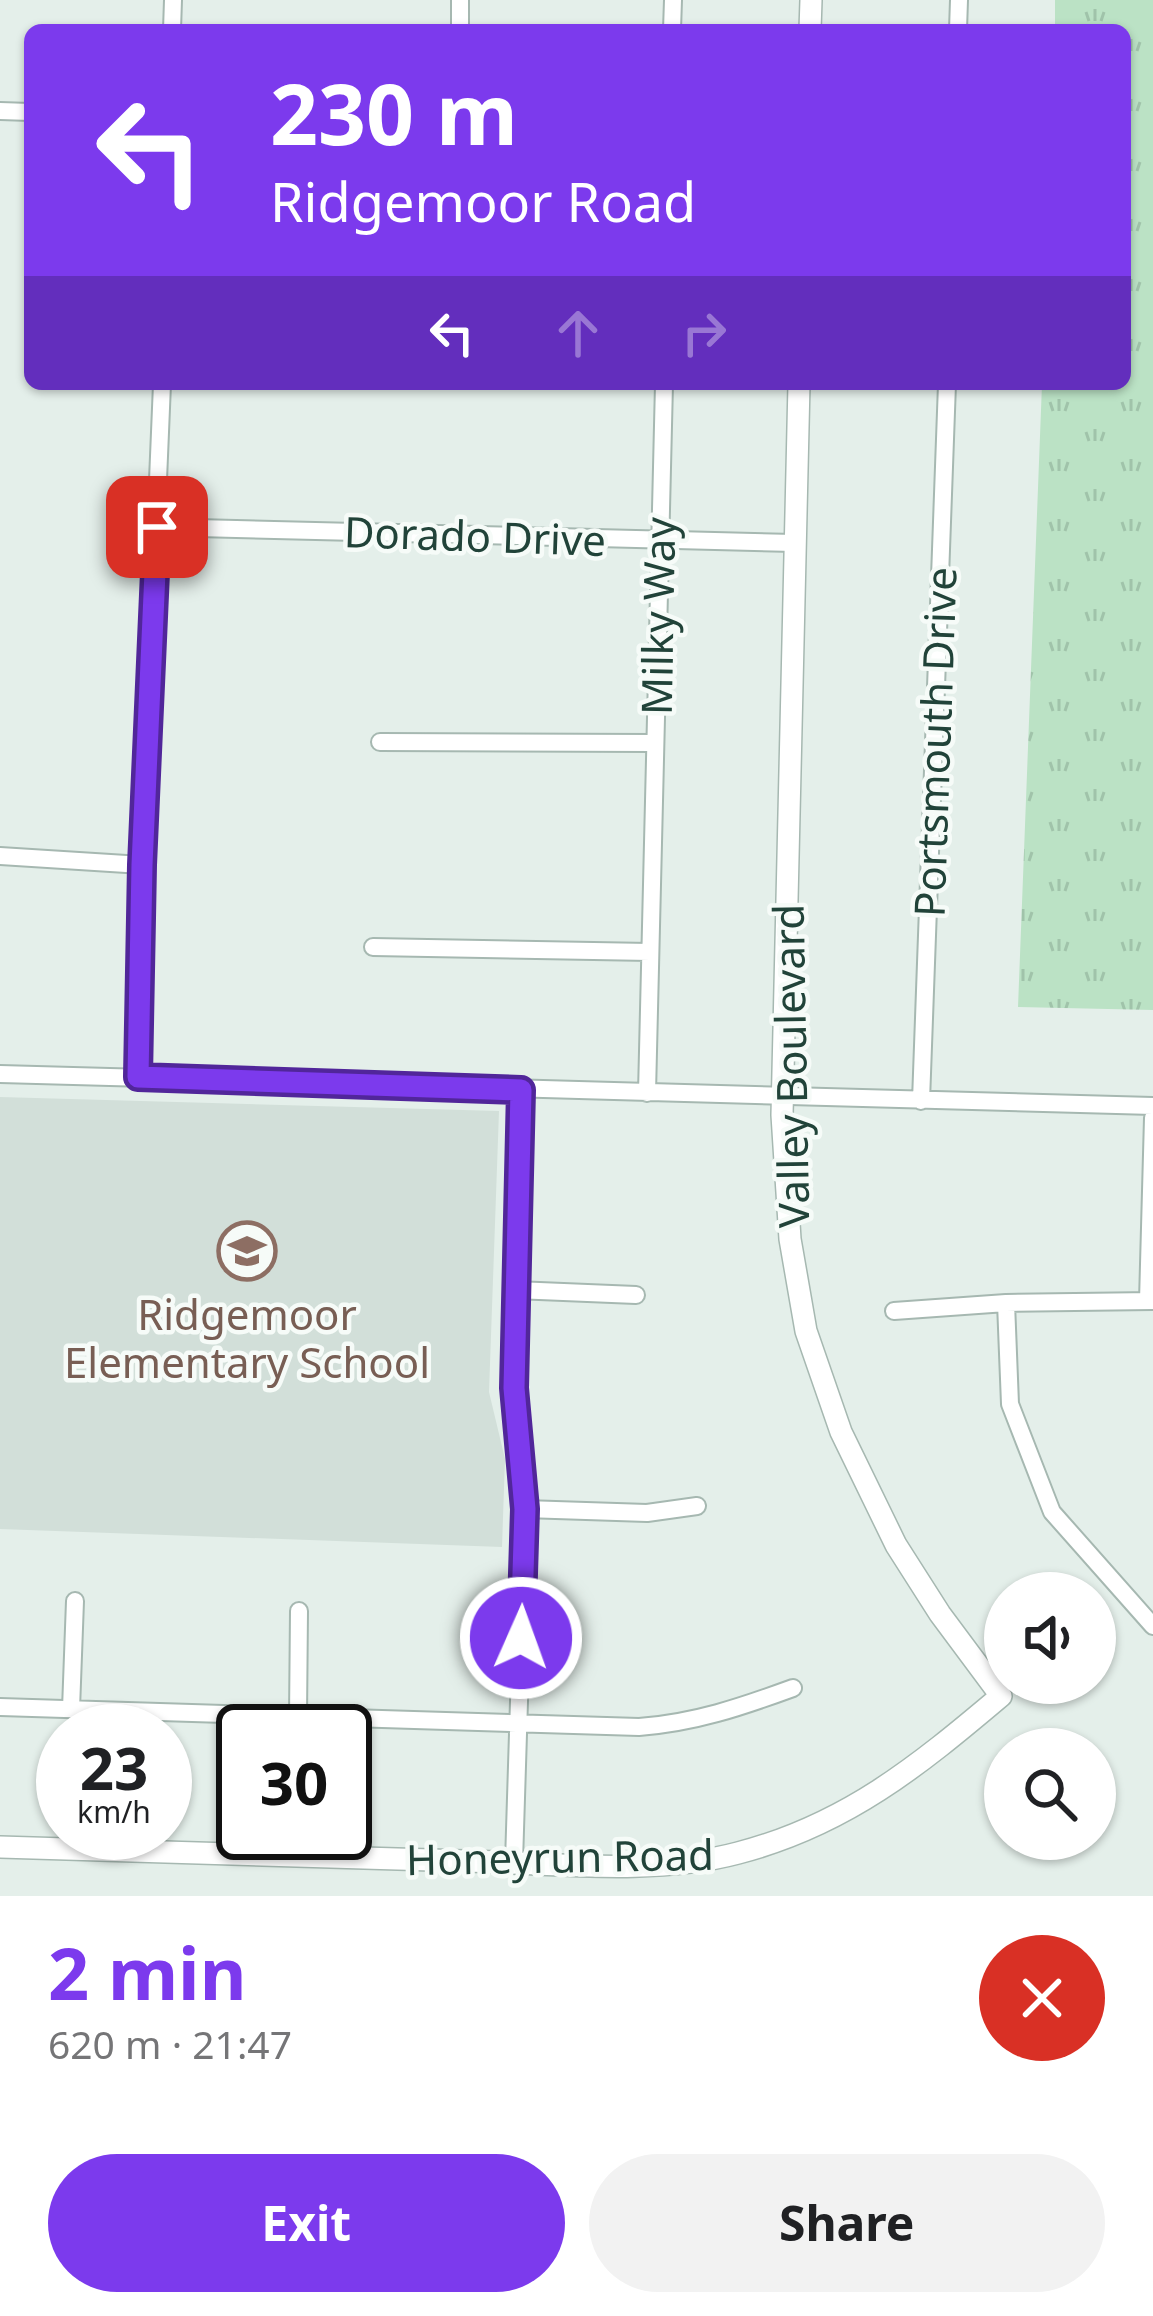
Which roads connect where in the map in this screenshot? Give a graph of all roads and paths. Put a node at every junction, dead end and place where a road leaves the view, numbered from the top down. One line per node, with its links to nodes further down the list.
1 (162, 390): 5 (street)
2 (664, 390): 6 (street, Milky Way)
3 (799, 390): 7 (street, Valley Boulevard)
4 (946, 390): 19 (street, Portsmouth Drive)
5 (157, 527): 6 (street, Dorado Drive); 11 (street)
6 (658, 540): 7 (street, Dorado Drive); 9 (street, Milky Way)
7 (794, 543): 18 (street, Valley Boulevard)
8 (380, 742): 9 (street)
9 (654, 743): 13 (street, Milky Way)
10 (0, 856): 11 (street)
11 (142, 865): 15 (street)
12 (373, 946): 13 (street)
13 (650, 952): 17 (street, Milky Way)
14 (0, 1075): 15 (street)
15 (138, 1077): 16 (street)
16 (521, 1090): 17 (street); 22 (street)
17 (647, 1093): 18 (street)
18 (783, 1097): 19 (street); 32 (street, Valley Boulevard)
19 (921, 1101): 20 (street)
20 (1153, 1106)
21 (1153, 1118): 24 (street)
22 (515, 1290): 23 (street); 28 (street)
23 (636, 1295)
24 (1150, 1301): 25 (street)
25 (1006, 1303): 26 (street); 31 (street)
26 (894, 1311)
27 (697, 1507): 28 (street)
28 (525, 1509): 40 (street)
29 (75, 1600): 34 (street)
30 (299, 1611): 35 (street)
31 (1153, 1626)
32 (984, 1673)
33 (793, 1688): 40 (street)
34 (71, 1704)
35 (298, 1704)
36 (992, 1704): 42 (street, Honeyrun Road)
37 (0, 1707): 38 (street)
38 (36, 1708)
39 (372, 1719): 40 (street)
40 (518, 1724): 42 (street)
41 (0, 1847): 42 (street, Honeyrun Road)
42 (514, 1862)

